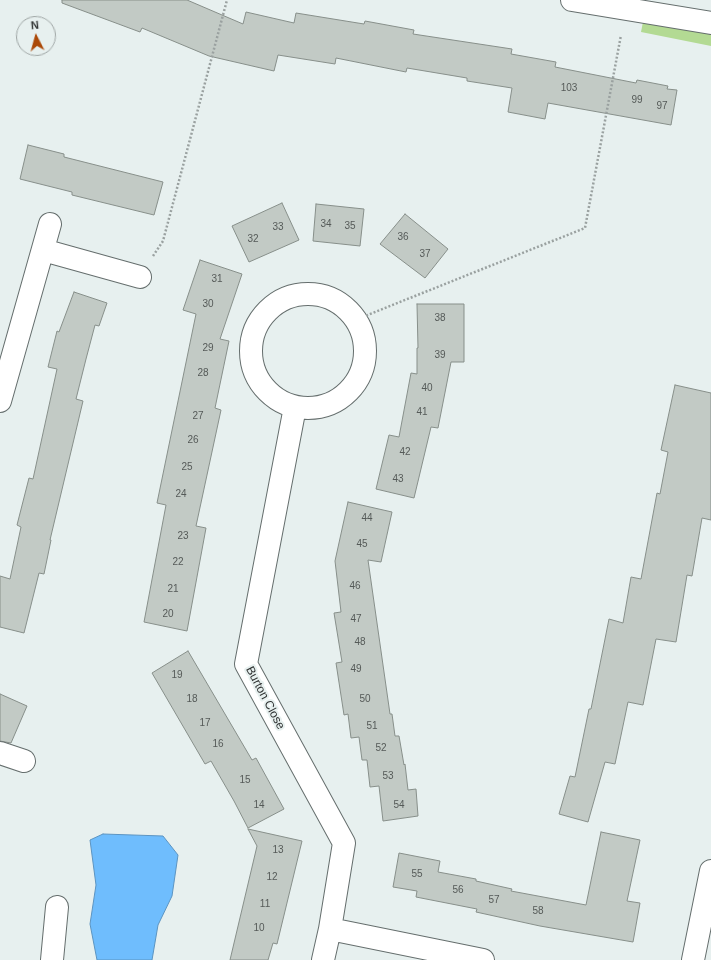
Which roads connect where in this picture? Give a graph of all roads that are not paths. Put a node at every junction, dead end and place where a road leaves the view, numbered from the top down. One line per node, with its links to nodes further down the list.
1 (572, 0): 2 (street)
2 (711, 23)
3 (50, 224): 4 (street)
4 (43, 250): 5 (street); 6 (street)
5 (140, 277)
6 (7, 350): 7 (street)
7 (0, 401)
8 (295, 406): 8 (street); 13 (street, Burton Close)
9 (0, 753): 10 (street)
10 (24, 761)
11 (711, 871): 17 (street)
12 (57, 907): 14 (street)
13 (330, 929): 15 (street, Burton Close); 16 (street)
14 (52, 960)
15 (323, 960)
16 (483, 960)
17 (693, 960)

